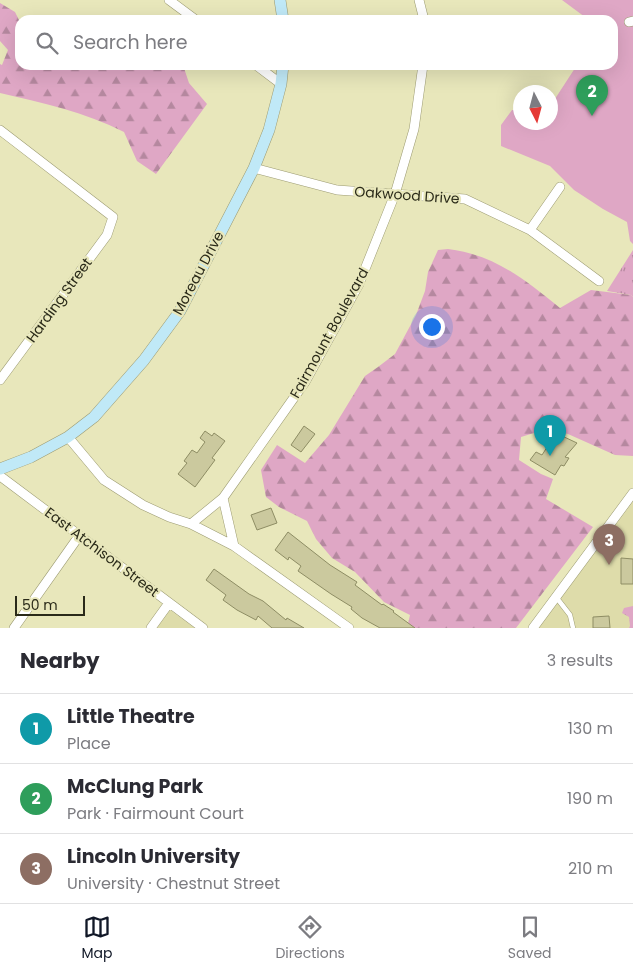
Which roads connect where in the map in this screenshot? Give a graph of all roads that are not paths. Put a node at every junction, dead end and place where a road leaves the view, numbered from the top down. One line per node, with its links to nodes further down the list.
1 (169, 0): 4 (street)
2 (280, 0): 5 (main road)
3 (419, 0): 6 (street)
4 (189, 15)
5 (283, 15)
6 (423, 15)
7 (263, 70): 10 (street)
8 (282, 70): 10 (main road, Moreau Drive)
9 (422, 70): 14 (street, Fairmount Boulevard)
10 (281, 84): 12 (main road, Moreau Drive)
11 (0, 130): 17 (street, Harding Street)
12 (254, 168): 14 (street, Oakwood Drive); 18 (main road, Moreau Drive)
13 (560, 187): 15 (street)
14 (395, 194): 15 (street, Oakwood Drive); 22 (street, Fairmount Boulevard)
15 (530, 230): 16 (street, Oakwood Drive)
16 (599, 281)
17 (0, 380)
18 (68, 437): 19 (main road, Moreau Drive); 23 (street)
19 (0, 469)
20 (0, 476): 24 (street, East Atchison Street)
21 (633, 492): 26 (street)
22 (223, 498): 23 (street, Fairmount Boulevard); 25 (street)
23 (191, 524): 25 (street)
24 (79, 536): 27 (street, East Atchison Street); 28 (street)
25 (234, 546): 31 (street)
26 (556, 597): 32 (street); 33 (lane)
27 (169, 603): 29 (street); 30 (street, East Atchison Street)
28 (14, 628)
29 (151, 628)
30 (203, 628)
31 (349, 628)
32 (533, 628)
33 (573, 628)

